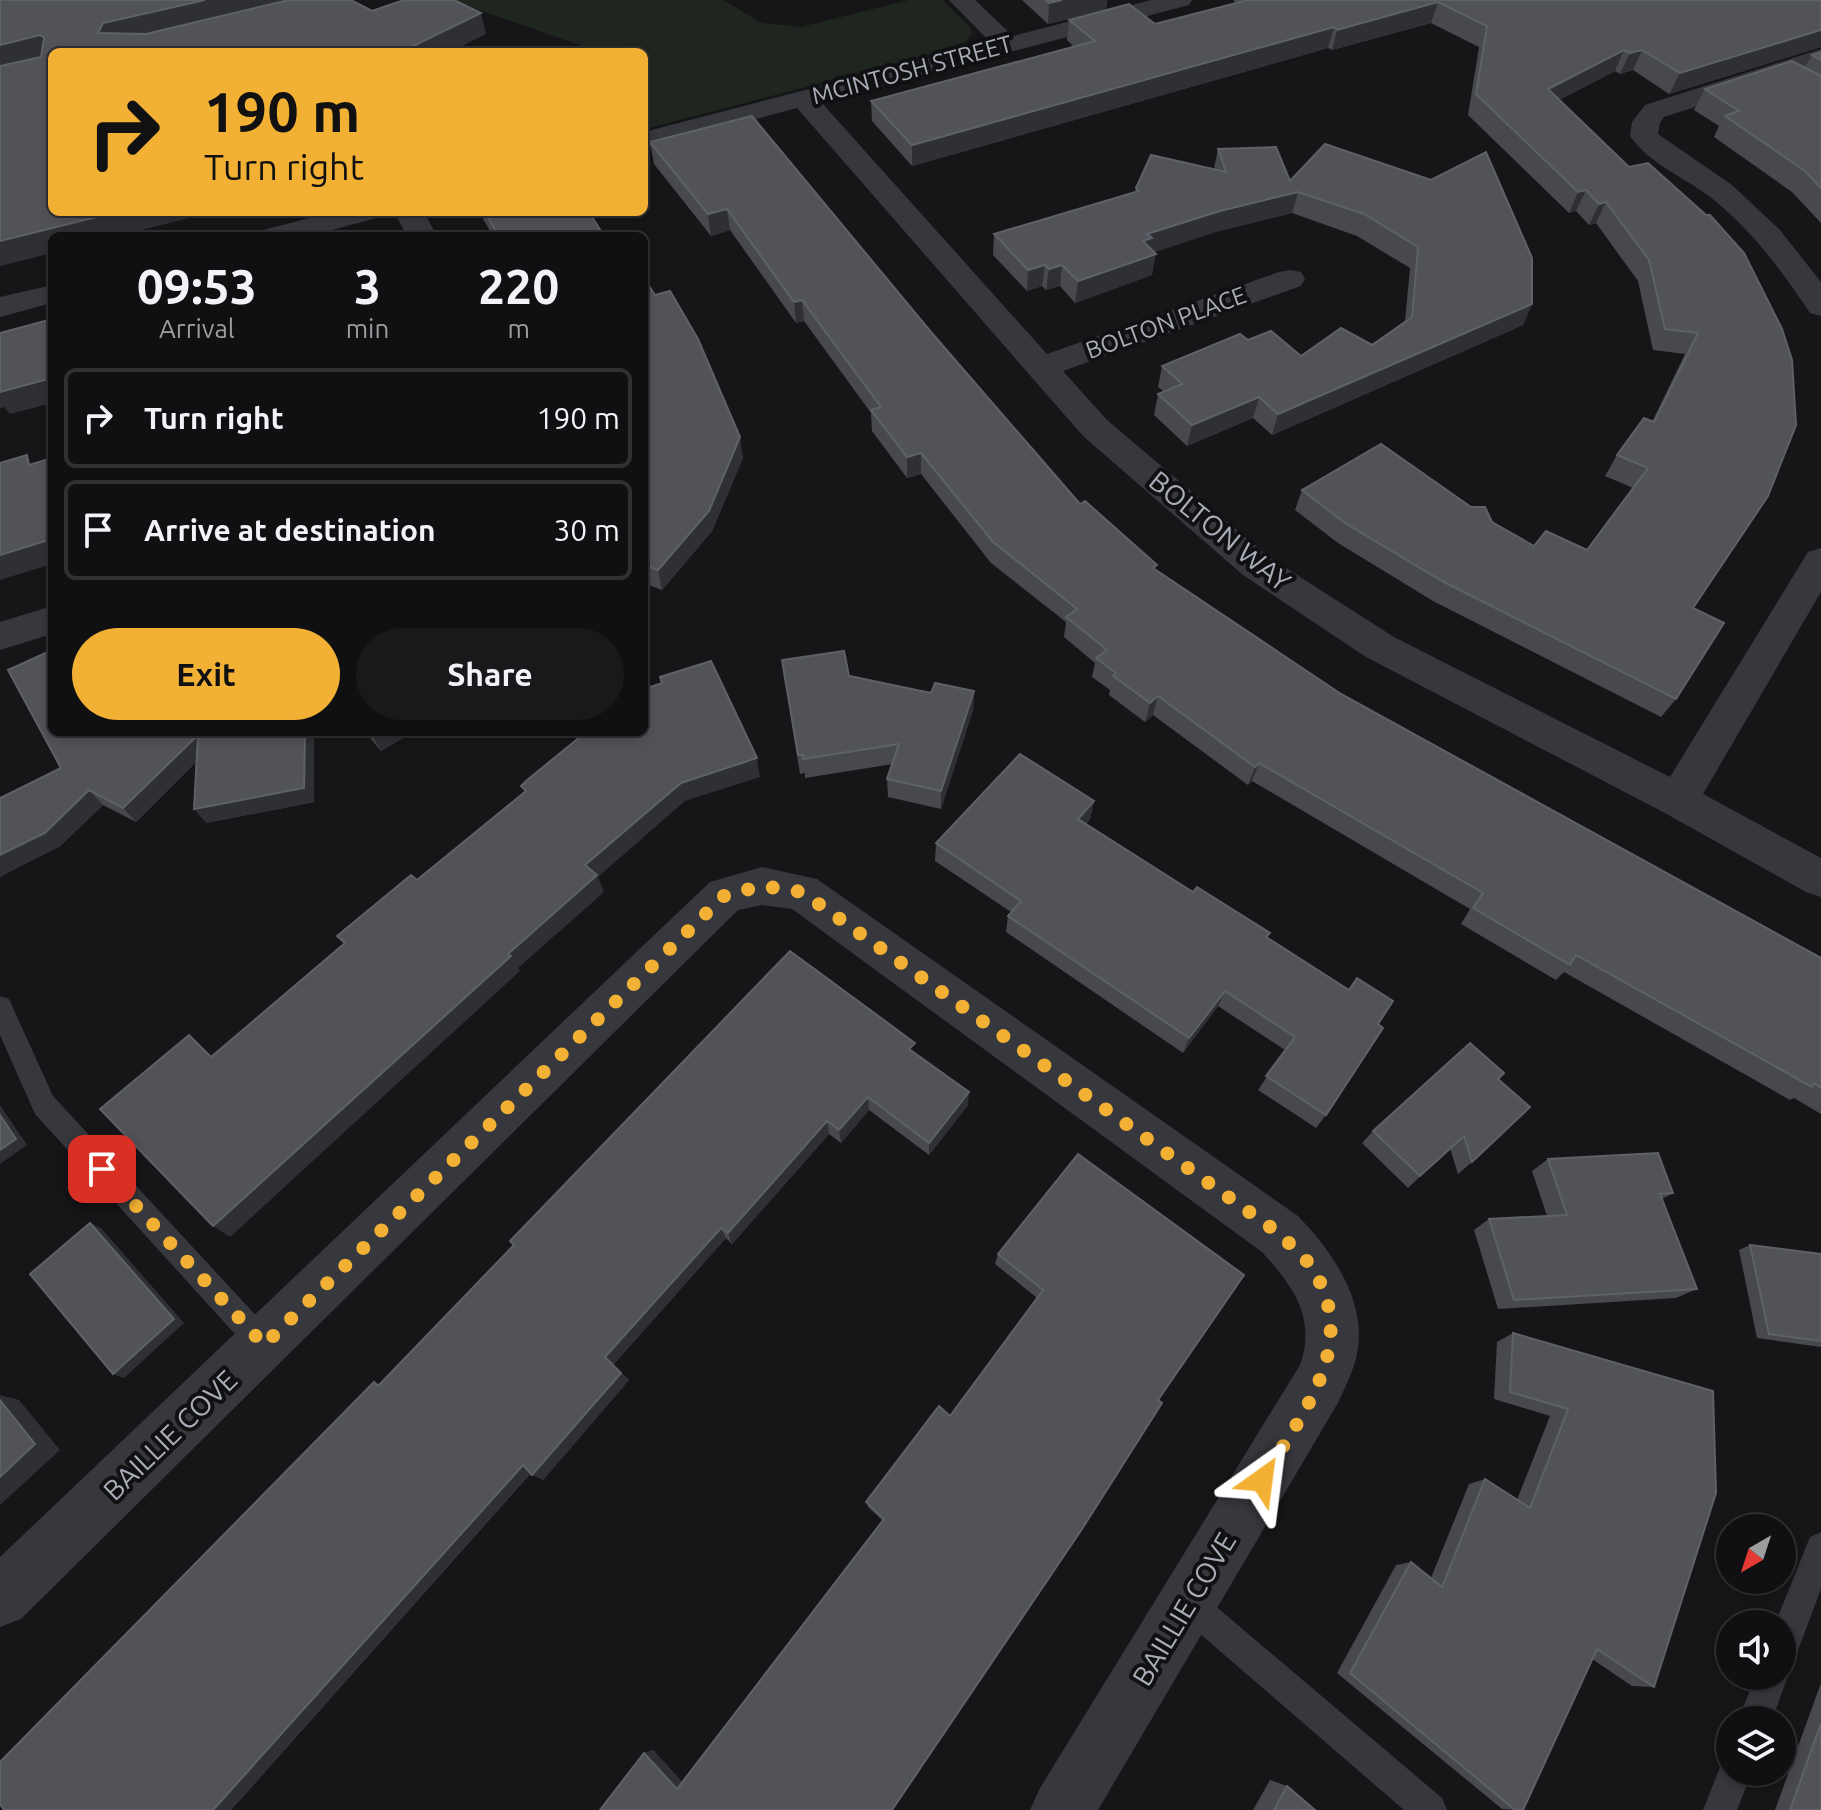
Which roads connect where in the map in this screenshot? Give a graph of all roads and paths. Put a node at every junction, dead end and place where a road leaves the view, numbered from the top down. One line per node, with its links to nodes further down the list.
1 (961, 0): 3 (street)
2 (1180, 0): 3 (street, MCINTOSH STREET)
3 (1007, 44): 5 (street, MCINTOSH STREET)
4 (1821, 57): 11 (street)
5 (804, 99): 6 (street, MCINTOSH STREET); 13 (street, BOLTON WAY)
6 (648, 139)
7 (352, 216): 8 (street)
8 (290, 232)
9 (1290, 279): 13 (street, BOLTON PLACE)
10 (48, 295): 12 (street)
11 (1821, 306)
12 (0, 307)
13 (1041, 367): 17 (street, BOLTON WAY)
14 (1821, 561): 17 (street)
15 (48, 621): 16 (street)
16 (0, 636)
17 (1678, 800): 18 (street, BOLTON WAY)
18 (1821, 879)
19 (0, 1007): 20 (lane)
20 (264, 1345): 22 (street, BAILLIE COVE); 23 (street, BAILLIE COVE)
21 (1821, 1548): 24 (lane)
22 (0, 1598)
23 (1188, 1603): 26 (street, BAILLIE COVE); 27 (lane)
24 (1796, 1613)
25 (1729, 1786): 28 (lane)
26 (1062, 1810)
27 (1430, 1810)
28 (1720, 1810)

